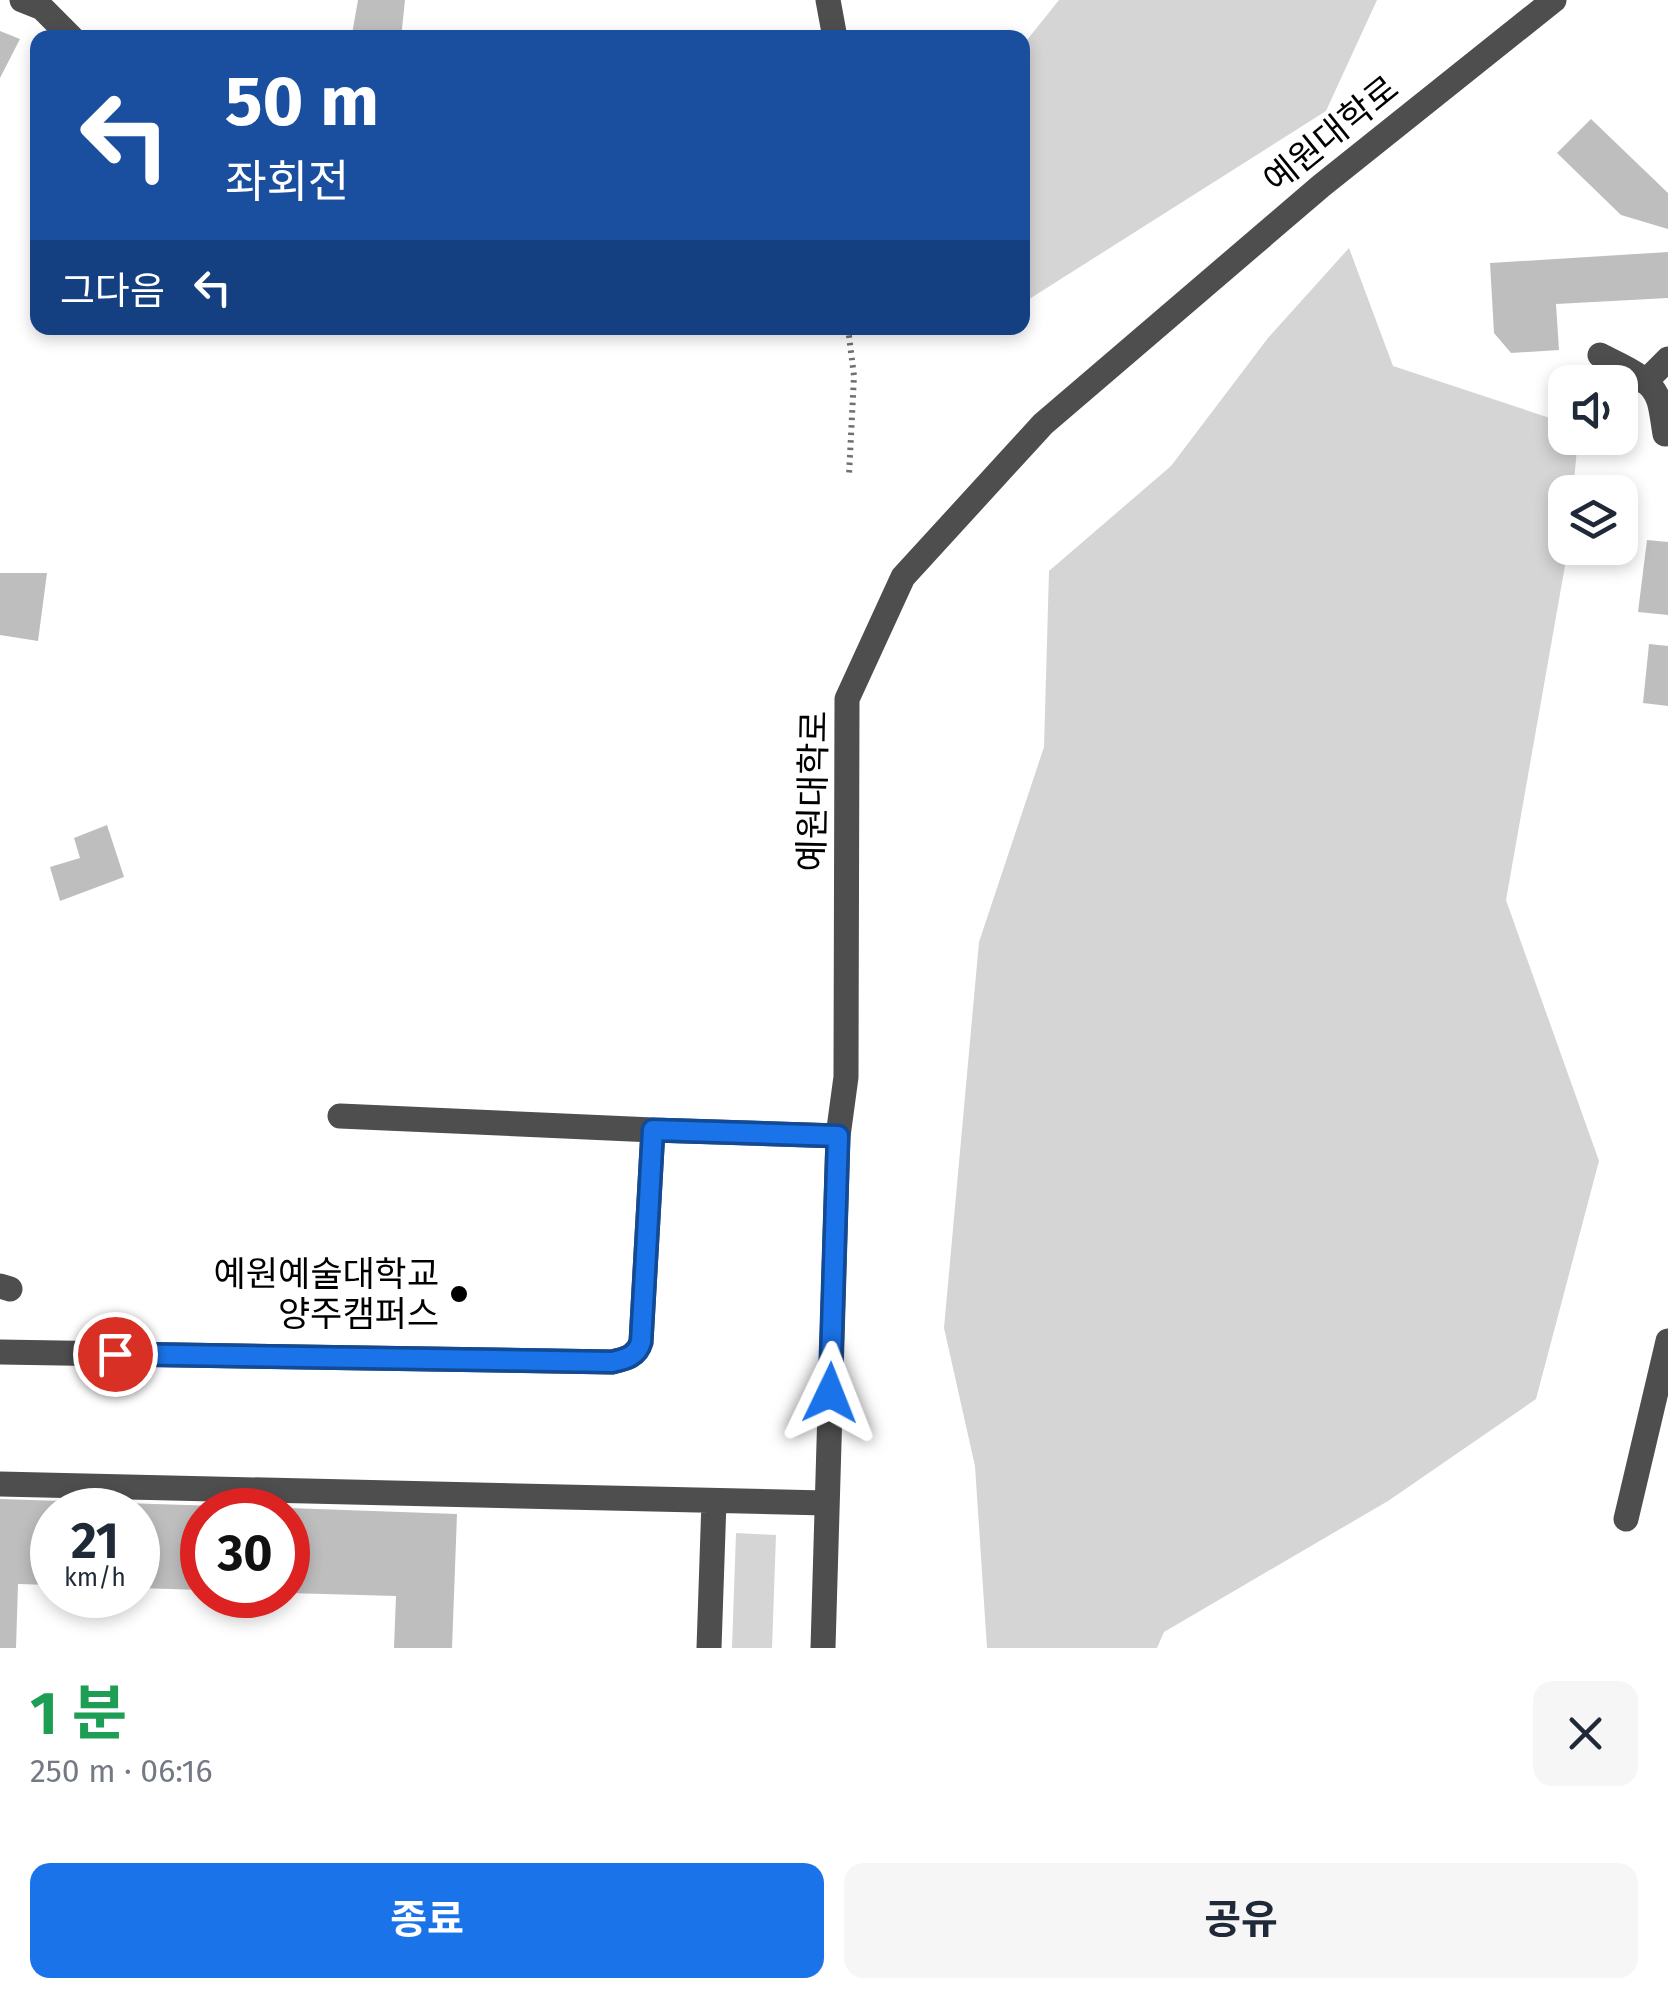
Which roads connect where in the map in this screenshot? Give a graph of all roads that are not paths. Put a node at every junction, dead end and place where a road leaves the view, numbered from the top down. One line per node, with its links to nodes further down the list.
1 (22, 0): 4 (street)
2 (828, 0): 5 (street)
3 (1554, 0): 12 (street, 예원대학로)
4 (64, 30)
5 (834, 30)
6 (1600, 355): 8 (street)
7 (1668, 359): 8 (street)
8 (1645, 382): 9 (street)
9 (1665, 434)
10 (340, 1116): 11 (street)
11 (653, 1130): 12 (street); 14 (street)
12 (838, 1136): 17 (street, 예원대학로)
13 (1668, 1341): 18 (street)
14 (0, 1352)
15 (0, 1484): 16 (street)
16 (714, 1500): 17 (street); 19 (street)
17 (826, 1503): 20 (street, 예원대학로)
18 (1626, 1519)
19 (710, 1648)
20 (823, 1648)

